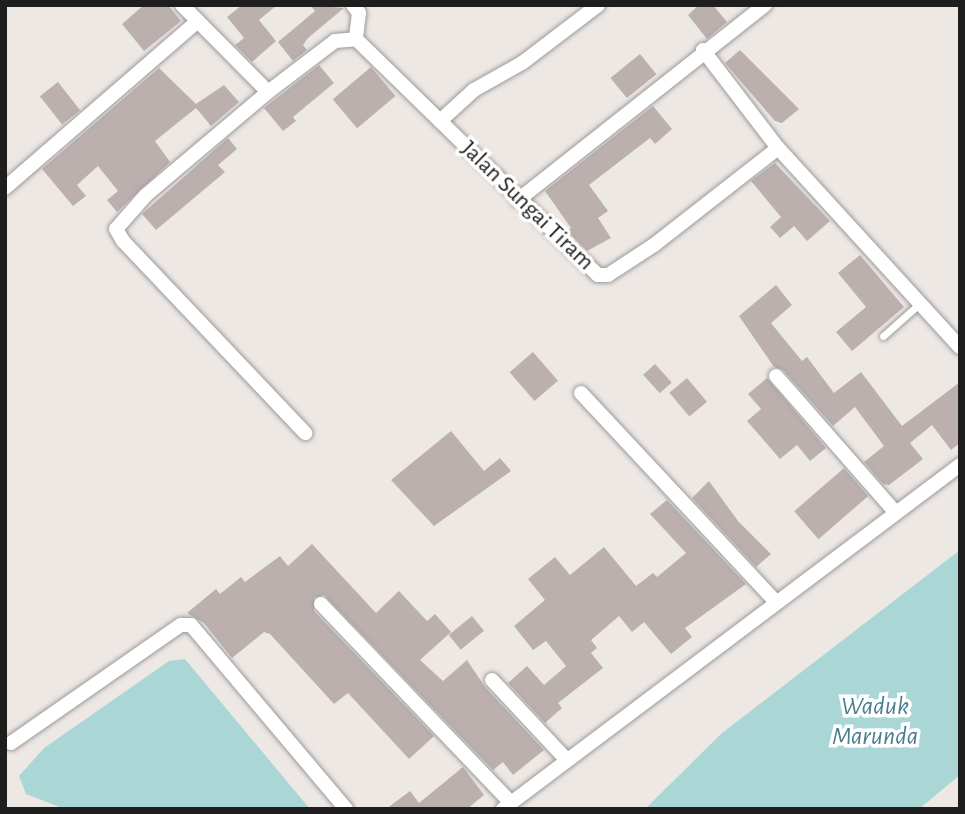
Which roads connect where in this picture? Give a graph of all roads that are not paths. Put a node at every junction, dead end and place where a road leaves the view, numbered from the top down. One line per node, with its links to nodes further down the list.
1 (182, 5): 5 (street)
2 (353, 5): 6 (street)
3 (598, 5): 9 (street)
4 (765, 5): 7 (street)
5 (198, 21): 8 (street); 11 (street)
6 (356, 39): 8 (street); 9 (street, Jalan Sungai Tiram)
7 (703, 50): 10 (street); 12 (street)
8 (268, 92): 18 (street)
9 (440, 121): 12 (street, Jalan Sungai Tiram)
10 (778, 148): 12 (street, Jalan Sungai Tiram); 13 (street)
11 (5, 188)
12 (519, 200)
13 (919, 304): 14 (lane); 15 (street)
14 (883, 336)
15 (960, 347)
16 (776, 376): 20 (street)
17 (581, 393): 21 (street)
18 (305, 433)
19 (960, 465): 20 (street)
20 (894, 511): 21 (street)
21 (775, 601): 25 (street)
22 (321, 604): 26 (street)
23 (492, 680): 25 (street)
24 (11, 743): 27 (street)
25 (566, 759): 26 (street)
26 (507, 806)
27 (346, 809)

